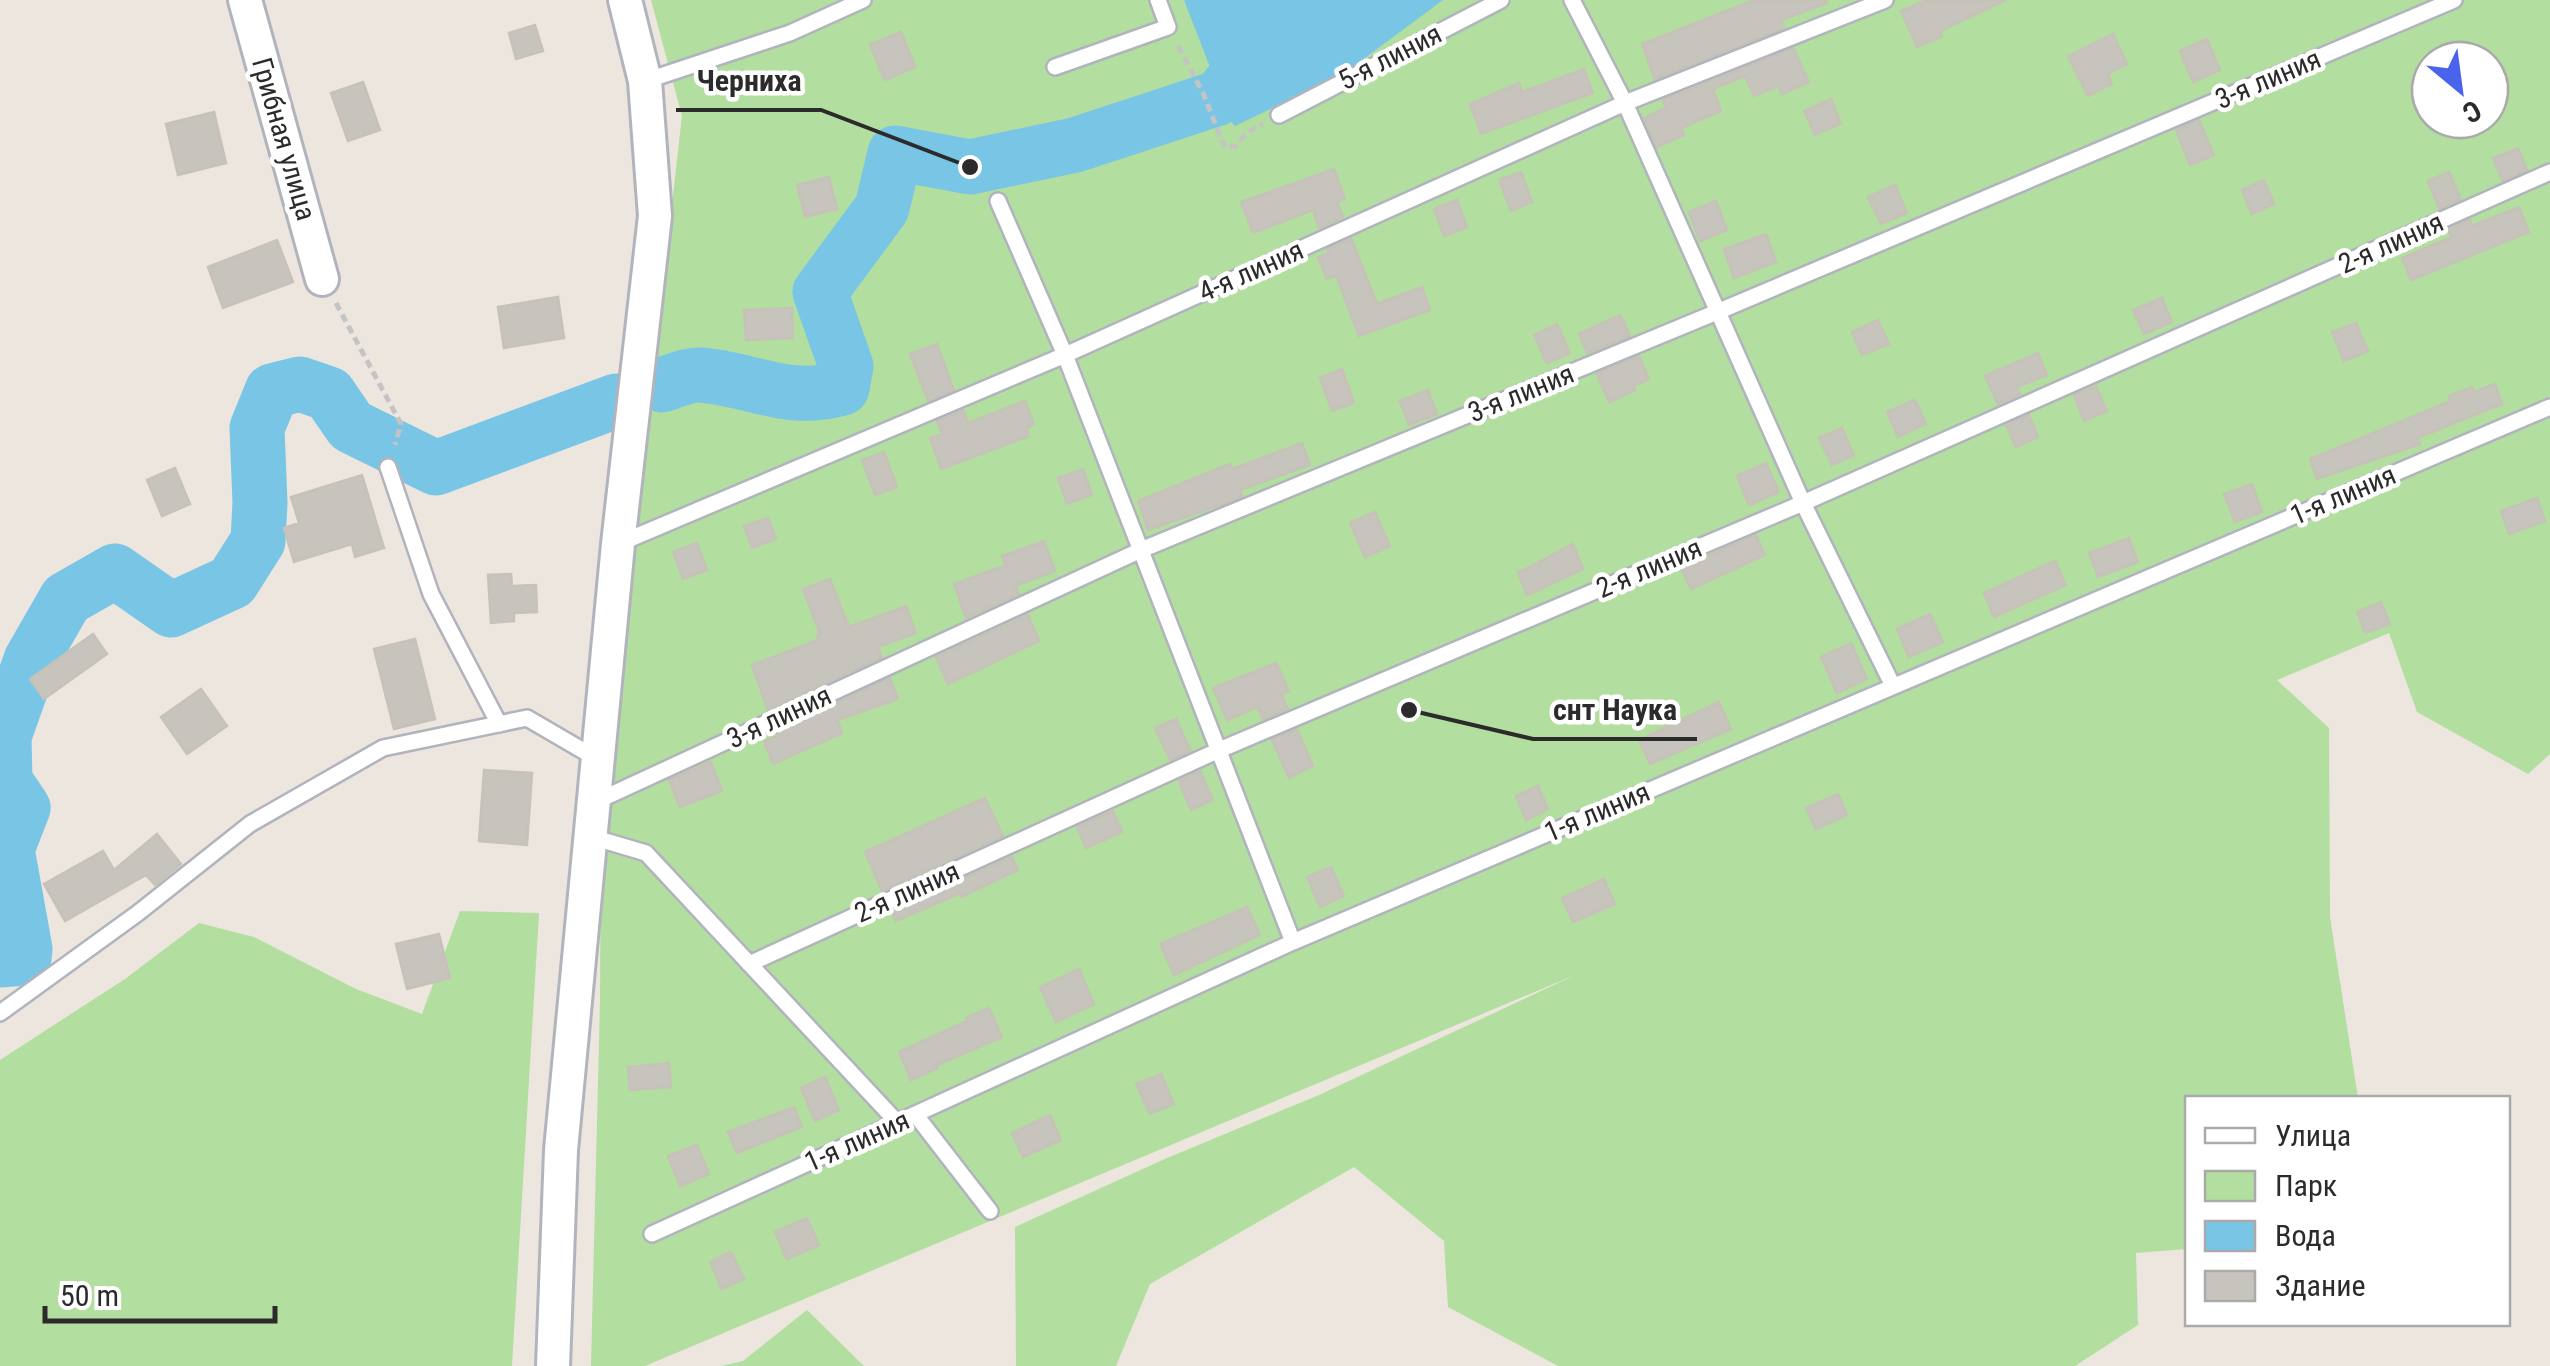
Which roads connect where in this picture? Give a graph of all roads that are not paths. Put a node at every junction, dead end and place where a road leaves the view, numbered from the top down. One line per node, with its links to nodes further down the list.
1 (245, 0): 15 (street, Грибная улица)
2 (625, 0): 10 (street)
3 (863, 0): 10 (lane)
4 (1158, 0): 9 (lane)
5 (1501, 0): 12 (lane, 5-я линия)
6 (1572, 0): 11 (lane)
7 (1885, 0): 11 (lane, 4-я линия)
8 (2454, 0): 16 (lane, 3-я линия)
9 (1055, 67)
10 (645, 81): 21 (street)
11 (1625, 103): 16 (lane); 17 (lane, 4-я линия)
12 (1278, 115)
13 (2550, 172): 20 (lane, 2-я линия)
14 (998, 201): 17 (lane)
15 (322, 278)
16 (1718, 312): 20 (lane); 22 (lane, 3-я линия)
17 (1064, 356): 21 (lane, 4-я линия); 22 (lane)
18 (2550, 408): 23 (lane, 1-я линия)
19 (388, 467): 24 (lane)
20 (1803, 503): 23 (lane); 25 (lane, 2-я линия)
21 (618, 544): 26 (street)
22 (1141, 550): 25 (lane); 27 (lane, 3-я линия)
23 (1893, 686): 29 (lane, 1-я линия)
24 (499, 724): 26 (lane); 31 (lane)
25 (1218, 751): 29 (lane); 30 (lane, 2-я линия)
26 (600, 760): 27 (street)
27 (596, 802): 28 (street)
28 (592, 837): 30 (lane); 36 (street)
29 (1292, 942): 32 (lane, 1-я линия)
30 (749, 964): 33 (lane)
31 (0, 1012)
32 (915, 1114): 33 (lane, 1-я линия); 34 (lane)
33 (898, 1122): 35 (lane, 1-я линия)
34 (990, 1211)
35 (652, 1234)
36 (553, 1366)

